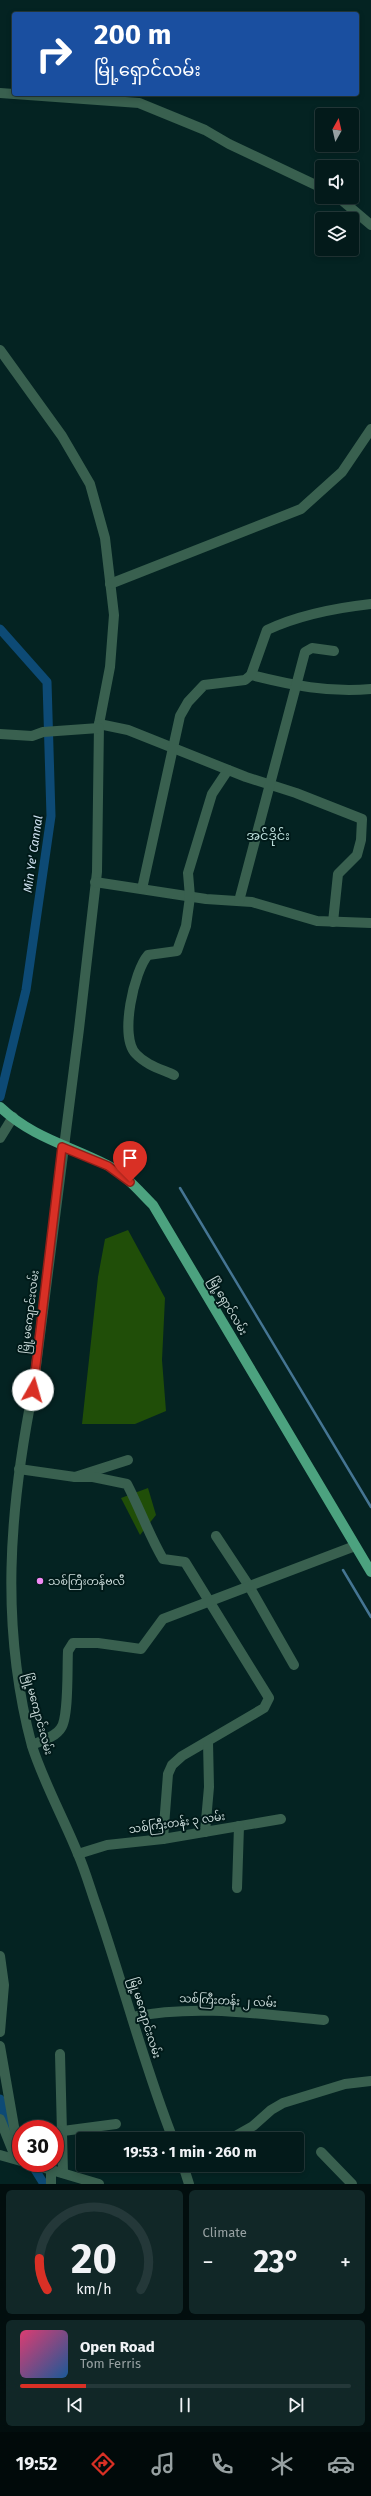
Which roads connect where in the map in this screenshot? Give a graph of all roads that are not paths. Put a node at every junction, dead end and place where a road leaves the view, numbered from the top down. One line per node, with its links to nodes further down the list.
1 (0, 93): 2 (street)
2 (12, 94)
3 (42, 96): 4 (street)
4 (315, 185)
5 (346, 204): 6 (street)
6 (371, 225)
7 (0, 350): 9 (street, မြို့မကျောင်းလမ်း)
8 (371, 429): 9 (street)
9 (110, 584): 15 (street, မြို့မကျောင်းလမ်း)
10 (371, 604): 12 (street)
11 (334, 651): 13 (street)
12 (250, 675): 13 (street); 17 (street)
13 (297, 687): 14 (street); 19 (street)
14 (371, 689)
15 (99, 726): 16 (street); 17 (street); 20 (street, မြို့မကျောင်းလမ်း)
16 (0, 734)
17 (173, 747): 18 (street); 21 (street)
18 (228, 770): 19 (street); 22 (street)
19 (269, 785): 23 (street); 24 (street)
20 (95, 882): 21 (street); 30 (street, မြို့မကျောင်းလမ်း)
21 (142, 889): 22 (street)
22 (190, 897): 23 (street); 26 (street)
23 (239, 901): 24 (street)
24 (333, 922): 25 (street)
25 (371, 924)
26 (174, 1075)
27 (2, 1109): 28 (main road, မြို့ရှောင်လမ်း)
28 (13, 1117): 29 (street); 30 (main road, မြို့ရှောင်လမ်း)
29 (0, 1138)
30 (62, 1147): 32 (street, မြို့မကျောင်းလမ်း); 35 (main road, မြို့ရှောင်လမ်း)
31 (128, 1460): 33 (street)
32 (19, 1469): 33 (street); 41 (street, မြို့မကျောင်းလမ်း)
33 (74, 1477): 38 (street)
34 (216, 1536): 37 (street)
35 (355, 1546): 36 (main road, မြို့ရှောင်လမ်း); 37 (street)
36 (371, 1572)
37 (249, 1586): 38 (street); 39 (street)
38 (210, 1600): 40 (street); 41 (street)
39 (294, 1665)
40 (208, 1742): 44 (street); 45 (street)
41 (32, 1745): 46 (street, မြို့မကျောင်းလမ်း)
42 (281, 1819): 43 (street, သစ်ကြီးတန်း ၃ လမ်း)
43 (238, 1826): 44 (street, သစ်ကြီးတန်း ၃ လမ်း); 47 (street)
44 (205, 1832): 45 (street, သစ်ကြီးတန်း ၃ လမ်း)
45 (163, 1839): 46 (street, သစ်ကြီးတန်း ၃ လမ်း)
46 (78, 1854): 49 (street, မြို့မကျောင်းလမ်း)
47 (237, 1888)
48 (0, 1956): 51 (street)
49 (132, 2017): 50 (street, သစ်ကြီးတန်း ၂ လမ်း); 60 (street, မြို့မကျောင်းလမ်း)
50 (324, 2020)
51 (0, 2032)
52 (0, 2046): 56 (street)
53 (60, 2054): 57 (street)
54 (371, 2081): 61 (street)
55 (0, 2119): 62 (street)
56 (13, 2120)
57 (62, 2120)
58 (116, 2124): 59 (street)
59 (64, 2131)
60 (171, 2132)
61 (242, 2132)
62 (12, 2145)
63 (321, 2152): 73 (street)
64 (0, 2155): 65 (street)
65 (12, 2158)
66 (47, 2172): 70 (street)
67 (60, 2172): 69 (street)
68 (185, 2172): 72 (street)
69 (63, 2173): 71 (street)
70 (51, 2184)
71 (99, 2184)
72 (189, 2184)
73 (352, 2184)

